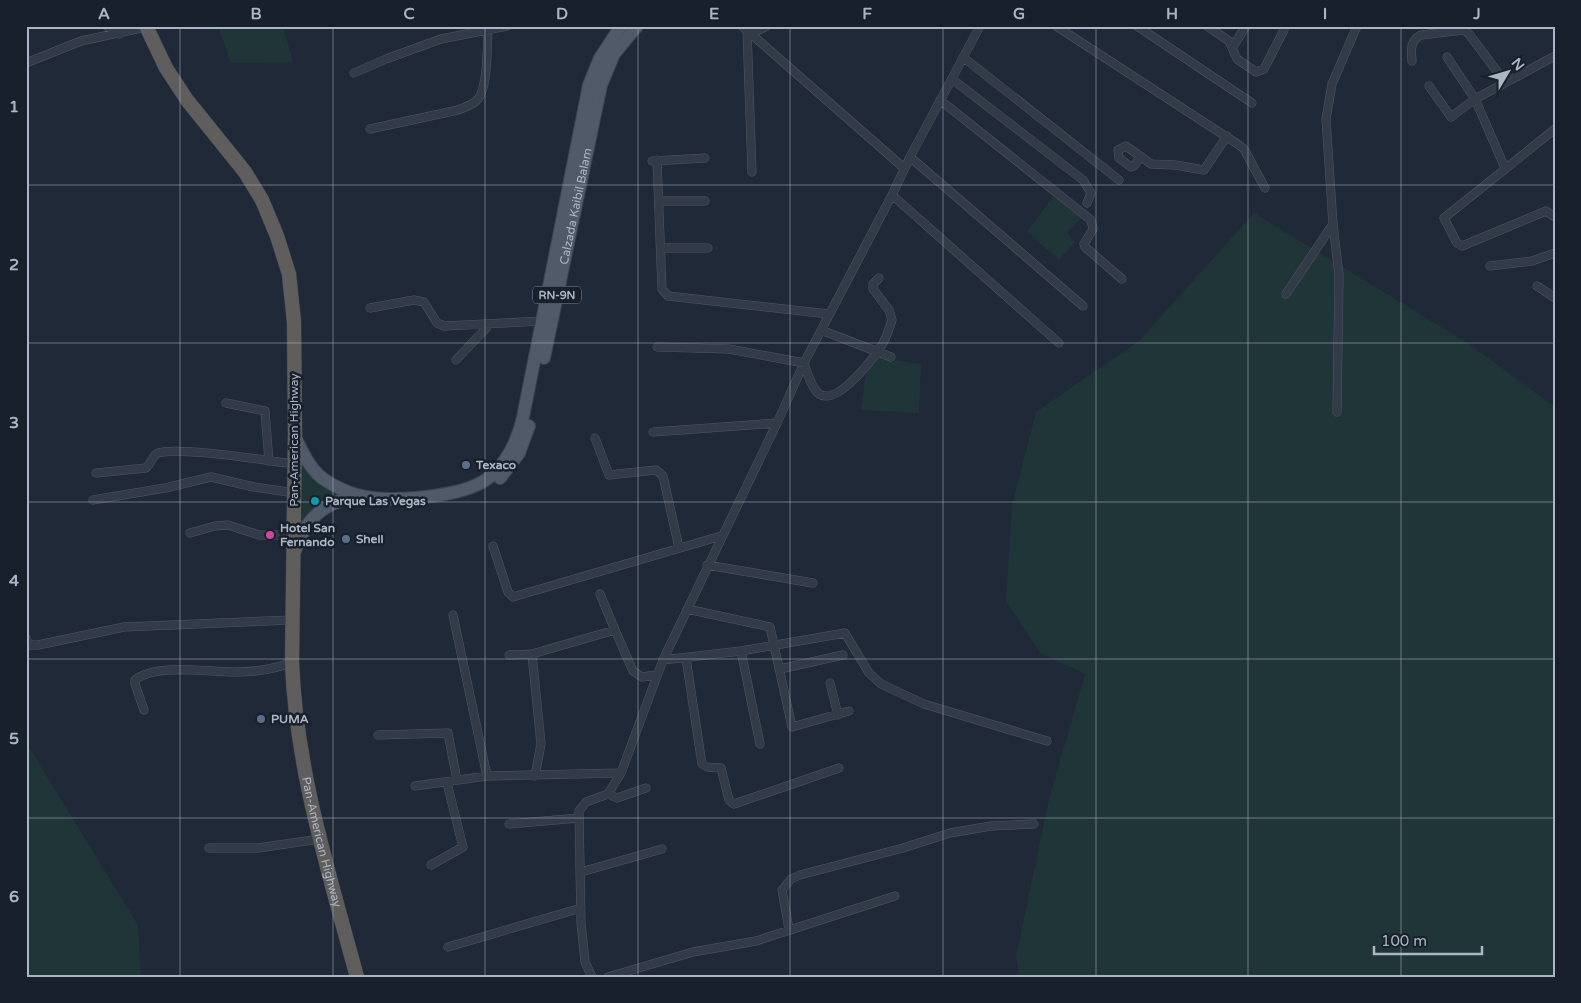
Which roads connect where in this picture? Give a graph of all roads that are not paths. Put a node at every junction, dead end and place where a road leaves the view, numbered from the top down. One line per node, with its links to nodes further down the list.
1 (107, 26): 16 (street)
2 (507, 26): 13 (street)
3 (621, 26): 59 (main road, Calzada Kaibil Balam / RN-9N)
4 (637, 26): 79 (main road, Calzada Kaibil Balam / RN-9N)
5 (768, 26): 15 (street)
6 (980, 26): 19 (street)
7 (1056, 26): 32 (street)
8 (1137, 26): 29 (street)
9 (1207, 26): 17 (street)
10 (1246, 26): 17 (street)
11 (1357, 26): 46 (street)
12 (146, 27): 16 (street); 72 (highway, Pan-American Highway)
13 (488, 30): 23 (street); 31 (street)
14 (1284, 30): 17 (street)
15 (747, 31): 36 (street); 38 (street)
16 (118, 34): 22 (street)
17 (1232, 48)
18 (1555, 56): 25 (street)
19 (963, 57): 24 (street); 39 (street)
20 (1447, 57): 27 (street)
21 (1412, 61): 25 (street)
22 (26, 62)
23 (354, 73)
24 (952, 79): 28 (street); 44 (street)
25 (1505, 82): 27 (street)
26 (1429, 86): 27 (street)
27 (1474, 99): 37 (street)
28 (940, 100): 33 (street); 52 (street)
29 (1252, 103)
30 (1555, 129): 37 (street)
31 (370, 130)
32 (1227, 136): 34 (street); 40 (street)
33 (910, 157): 36 (street); 56 (street)
34 (1140, 157)
35 (705, 158): 42 (street)
36 (904, 168): 41 (street)
37 (1505, 168): 45 (street)
38 (752, 172)
39 (1119, 180)
40 (1265, 188)
41 (892, 195): 58 (street); 62 (street)
42 (660, 201): 43 (street); 47 (street)
43 (705, 201)
44 (1087, 203)
45 (1555, 217)
46 (1332, 224): 54 (street); 69 (street)
47 (662, 248): 48 (street); 58 (street)
48 (708, 248)
49 (1555, 253): 50 (street)
50 (1490, 266)
51 (879, 278): 64 (street)
52 (1122, 279)
53 (1537, 286): 55 (street)
54 (1286, 294)
55 (1555, 298)
56 (1083, 306)
57 (370, 308): 60 (street)
58 (829, 314): 61 (street)
59 (542, 321): 60 (street); 79 (main road, Calzada Kaibil Balam / RN-9N)
60 (490, 324): 66 (street)
61 (821, 330): 64 (street); 67 (street)
62 (1059, 343)
63 (657, 347): 67 (street)
64 (877, 351): 65 (street); 67 (street)
65 (891, 357)
66 (456, 360)
67 (804, 363): 70 (street)
68 (226, 403): 74 (street)
69 (1337, 412)
70 (777, 423): 71 (street); 83 (street)
71 (653, 432)
72 (295, 437): 75 (highway, Pan-American Highway); 78 (main road, Calzada Kaibil Balam / RN-9N)
73 (595, 438): 85 (street)
74 (269, 462): 75 (street); 76 (street)
75 (295, 464): 77 (highway, Pan-American Highway)
76 (96, 473)
77 (294, 492): 80 (street); 82 (highway, Pan-American Highway)
78 (356, 494): 79 (main road, Calzada Kaibil Balam / RN-9N); 86 (main road, Calzada Kaibil Balam / RN-9N)
79 (416, 498)
80 (94, 500)
81 (190, 533): 82 (street)
82 (294, 535): 86 (highway, Pan-American Highway)
83 (721, 536): 85 (street); 87 (street)
84 (493, 546): 85 (street)
85 (679, 548)
86 (294, 553): 92 (highway, Pan-American Highway)
87 (707, 566): 88 (street); 90 (street)
88 (813, 583)
89 (600, 594): 93 (street)
90 (687, 608): 95 (street); 101 (street)
91 (453, 614): 114 (street)
92 (292, 620): 94 (street); 102 (highway, Pan-American Highway)
93 (615, 630): 97 (street); 104 (street)
94 (26, 638)
95 (774, 646): 96 (street); 103 (street); 110 (street)
96 (741, 650): 100 (street); 111 (street)
97 (532, 654): 98 (street); 115 (street)
98 (509, 655)
99 (843, 655): 103 (street)
100 (686, 658): 101 (street); 112 (street)
101 (663, 660): 104 (street)
102 (292, 662): 106 (street); 124 (highway, Pan-American Highway)
103 (780, 669): 108 (street)
104 (656, 675): 113 (street)
105 (830, 683): 108 (street)
106 (144, 710)
107 (848, 712): 108 (street)
108 (838, 715)
109 (378, 735): 116 (street)
110 (1047, 741)
111 (760, 744)
112 (839, 768)
113 (621, 773): 115 (street); 120 (street)
114 (487, 776): 115 (street); 116 (street)
115 (535, 776)
116 (457, 780): 117 (street)
117 (446, 783): 118 (street); 127 (street)
118 (415, 786)
119 (646, 788): 120 (street)
120 (608, 794): 121 (street)
121 (579, 818): 122 (street); 128 (street)
122 (509, 824)
123 (1034, 824): 131 (street)
124 (320, 839): 125 (street); 133 (highway, Pan-American Highway)
125 (209, 848)
126 (662, 849): 128 (street)
127 (431, 865)
128 (581, 872): 130 (street)
129 (895, 896): 131 (street)
130 (581, 908): 132 (street); 134 (street)
131 (789, 929): 135 (street)
132 (448, 947)
133 (357, 977)
134 (592, 977)
135 (608, 977)

